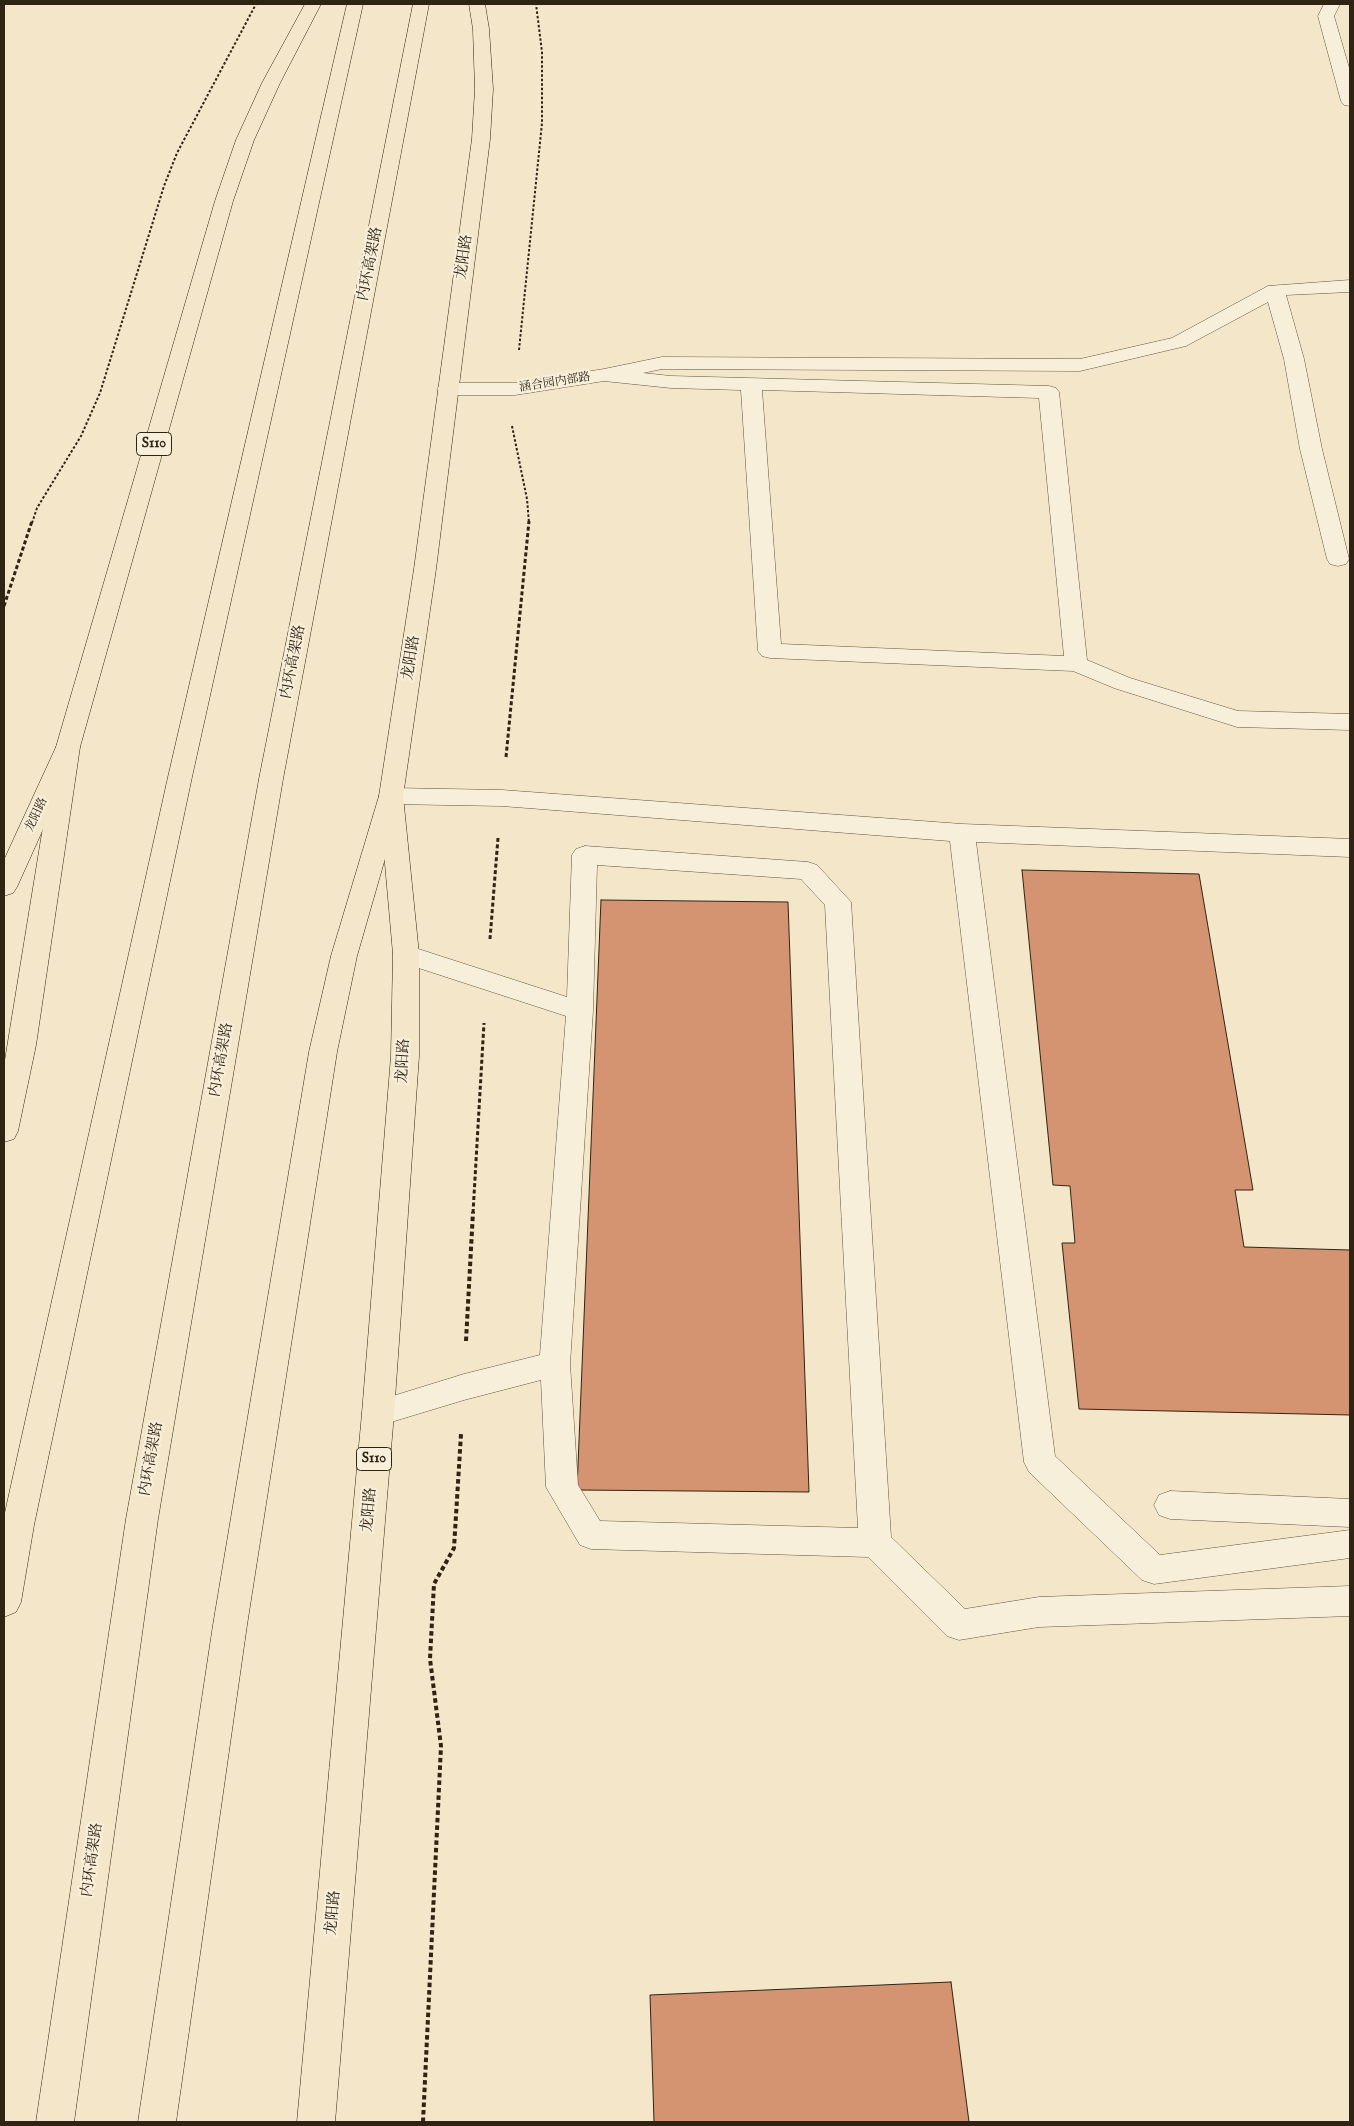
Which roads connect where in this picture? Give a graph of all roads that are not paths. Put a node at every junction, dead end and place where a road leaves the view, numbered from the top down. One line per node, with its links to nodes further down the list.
1 (313, 4): 15 (main road, 龙阳路 / S110)
2 (355, 4): 30 (main road)
3 (421, 4): 31 (main road, 内环高架路)
4 (477, 4): 11 (main road, 龙阳路 / S110)
5 (1332, 4): 6 (street)
6 (1350, 101)
7 (1350, 286): 8 (street)
8 (1275, 290): 9 (street, 涵合园内部路); 12 (street)
9 (604, 375): 10 (street); 11 (street, 涵合园内部路)
10 (751, 384): 13 (street); 13 (street)
11 (447, 389): 16 (main road, 龙阳路 / S110)
12 (1338, 559)
13 (1076, 664): 14 (street)
14 (1350, 722)
15 (68, 747): 19 (main road, 龙阳路 / S110); 22 (main road)
16 (391, 796): 17 (street); 20 (main road, 龙阳路 / S110); 32 (main road)
17 (962, 833): 18 (street); 28 (street)
18 (1350, 848)
19 (4, 887)
20 (406, 954): 21 (street); 24 (main road, 龙阳路 / S110)
21 (580, 1010): 23 (street); 27 (street)
22 (4, 1131)
23 (555, 1364): 24 (street); 27 (street)
24 (378, 1413): 33 (main road, 龙阳路 / S110)
25 (1170, 1505): 26 (street)
26 (1350, 1513)
27 (874, 1543): 29 (street)
28 (1350, 1544)
29 (1350, 1601)
30 (4, 1602)
31 (54, 2122)
32 (156, 2122)
33 (316, 2122)

